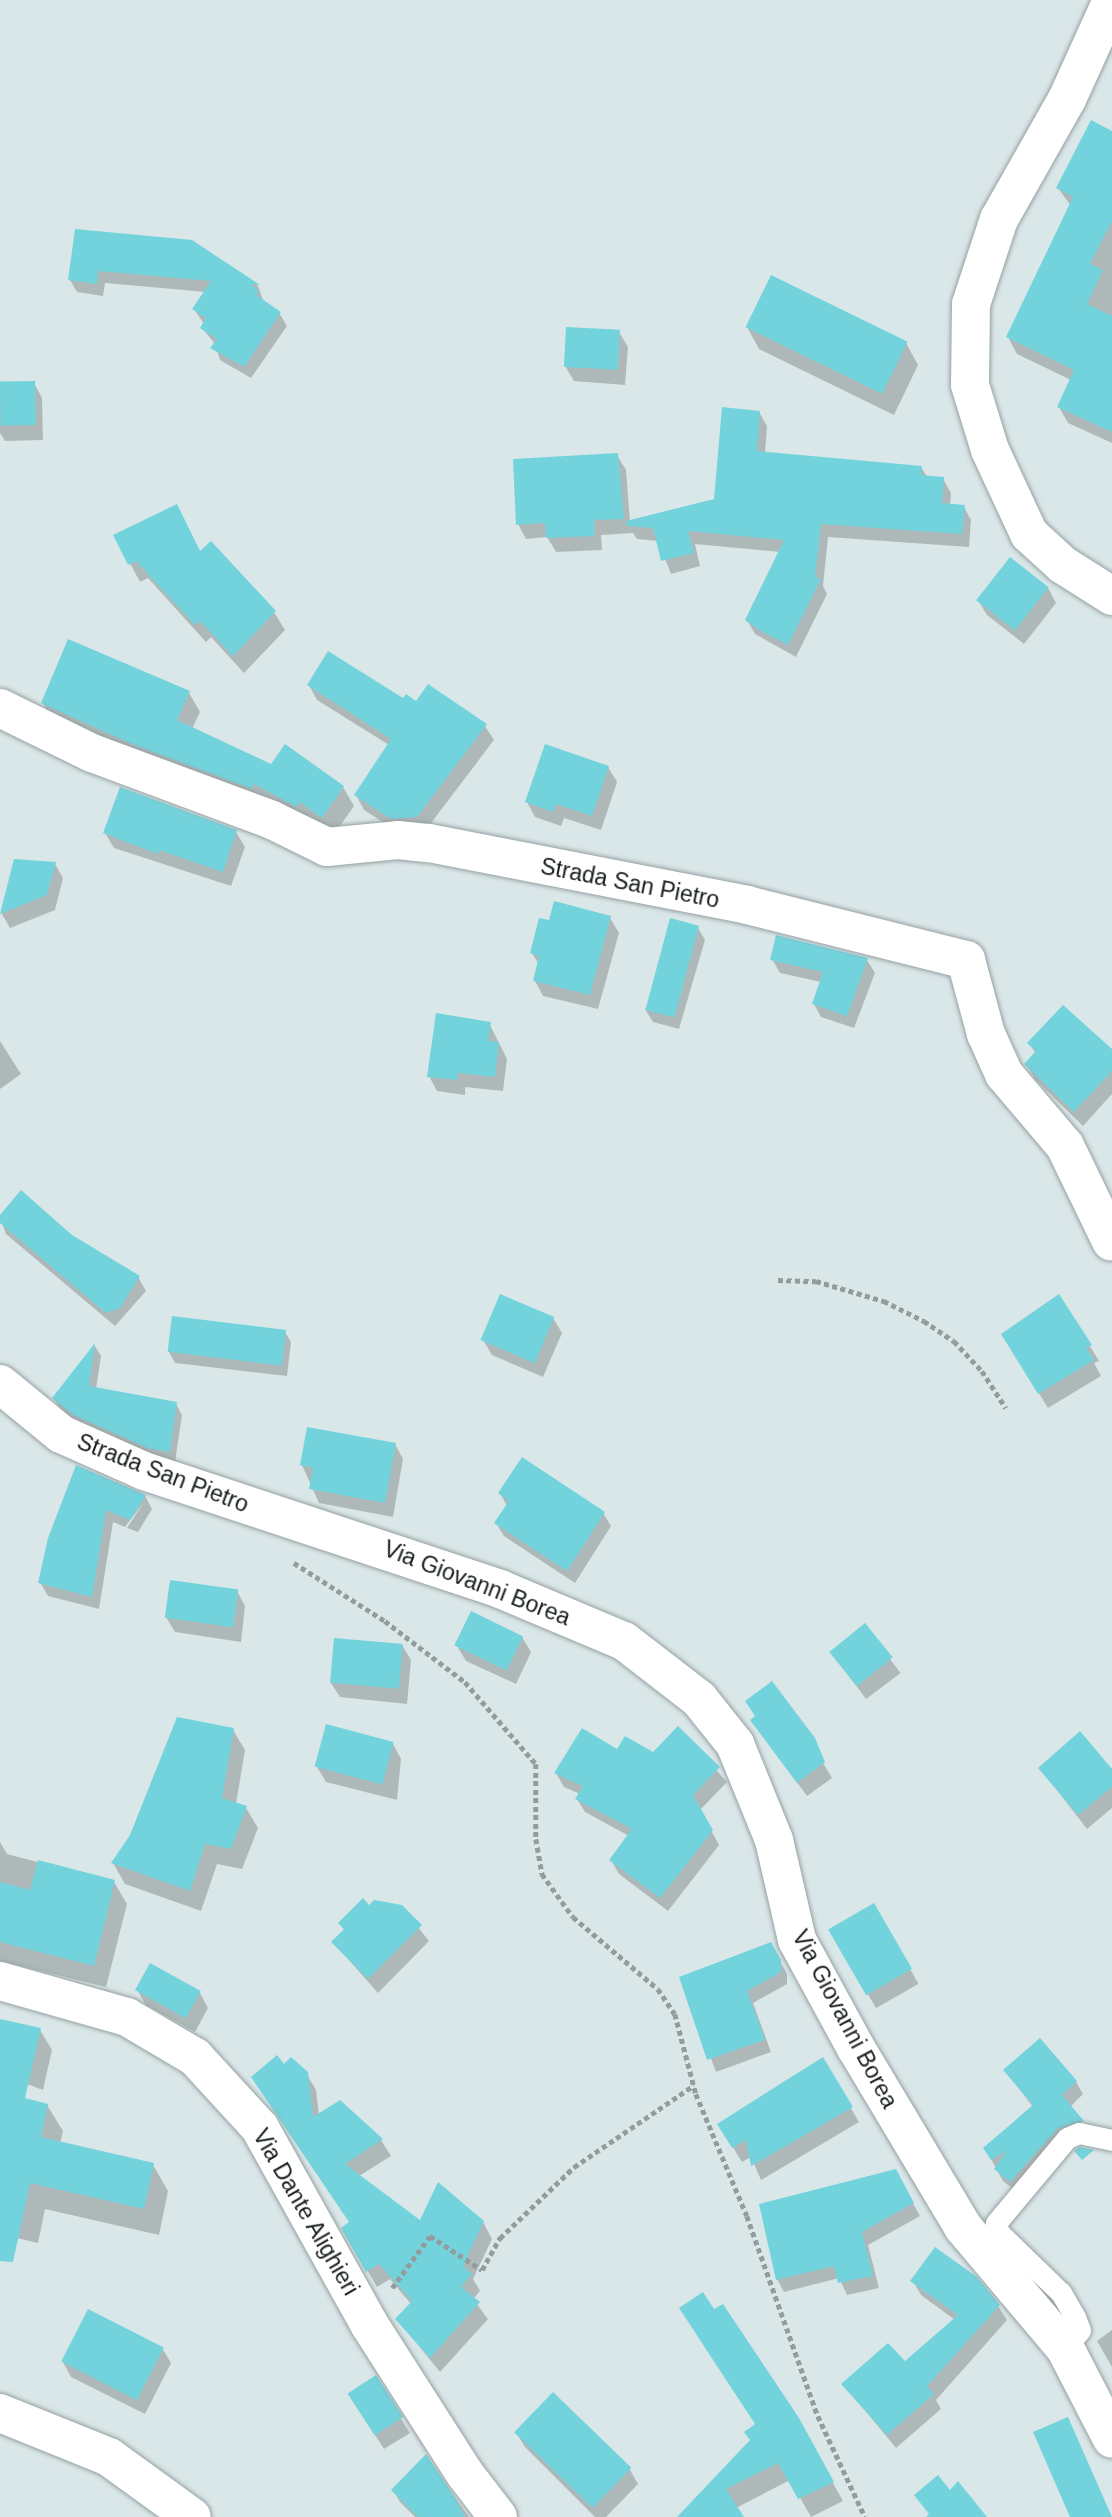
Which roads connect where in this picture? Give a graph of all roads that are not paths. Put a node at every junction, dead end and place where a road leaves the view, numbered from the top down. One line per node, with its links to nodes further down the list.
1 (1111, 0): 2 (street)
2 (1112, 596)
3 (0, 708): 4 (street, Strada San Pietro)
4 (1111, 1241)
5 (0, 1384): 6 (street, Strada San Pietro)
6 (342, 1534): 9 (street, Via Giovanni Borea)
7 (0, 1981): 13 (street, Via Dante Alighieri)
8 (1112, 2140): 9 (lane)
9 (1065, 2348): 11 (street, Via Giovanni Borea)
10 (0, 2413): 12 (street)
11 (1112, 2439)
12 (192, 2517)
13 (498, 2517)

